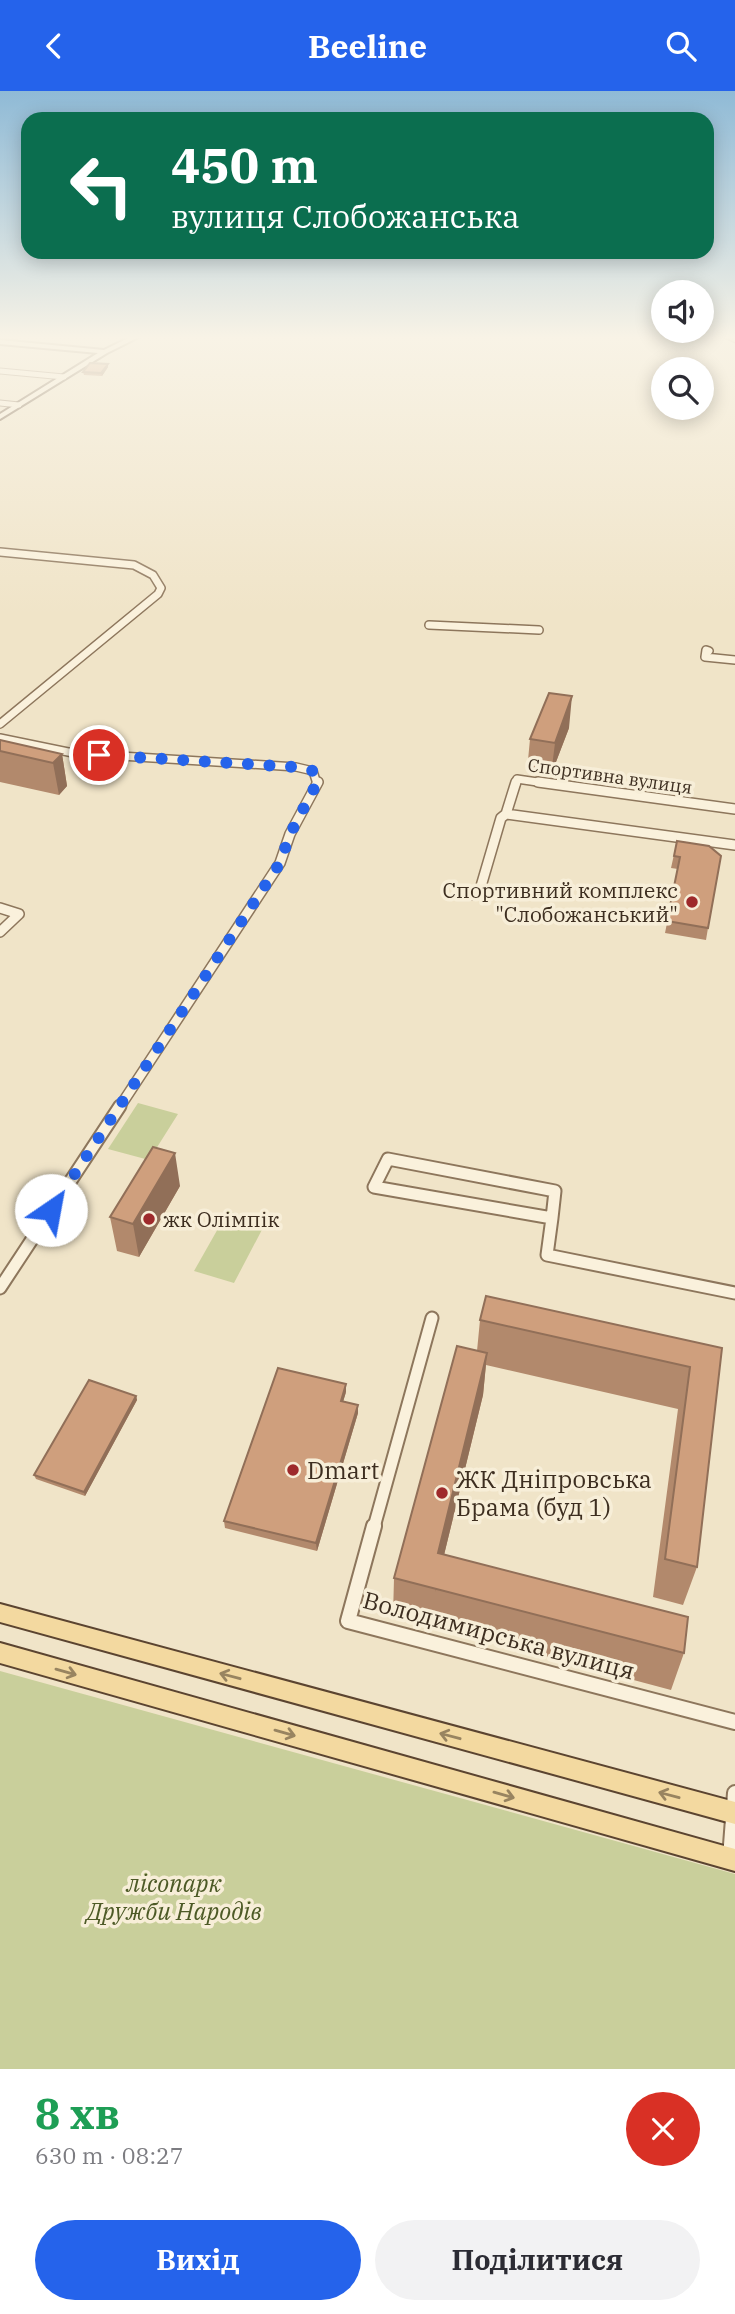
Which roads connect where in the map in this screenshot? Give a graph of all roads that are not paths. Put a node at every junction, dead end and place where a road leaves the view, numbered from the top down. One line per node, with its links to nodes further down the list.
1 (0, 552): 6 (street)
2 (429, 625): 3 (street)
3 (540, 630)
4 (709, 651): 5 (street)
5 (735, 660)
6 (0, 724)
7 (0, 738): 15 (street)
8 (735, 809): 9 (street, Спортивна вулиця)
9 (506, 814): 10 (street); 11 (street, Спортивна вулиця)
10 (735, 845)
11 (473, 895)
12 (0, 908): 13 (street)
13 (0, 932)
14 (553, 1218): 14 (street); 16 (street)
15 (0, 1288)
16 (735, 1293)
17 (432, 1318): 20 (street, Володимирська вулиця)
18 (0, 1613): 21 (main road, one-way to 18)
19 (0, 1653): 22 (main road, one-way to 22)
20 (735, 1722)
21 (735, 1806): 22 (street)
22 (733, 1859)

